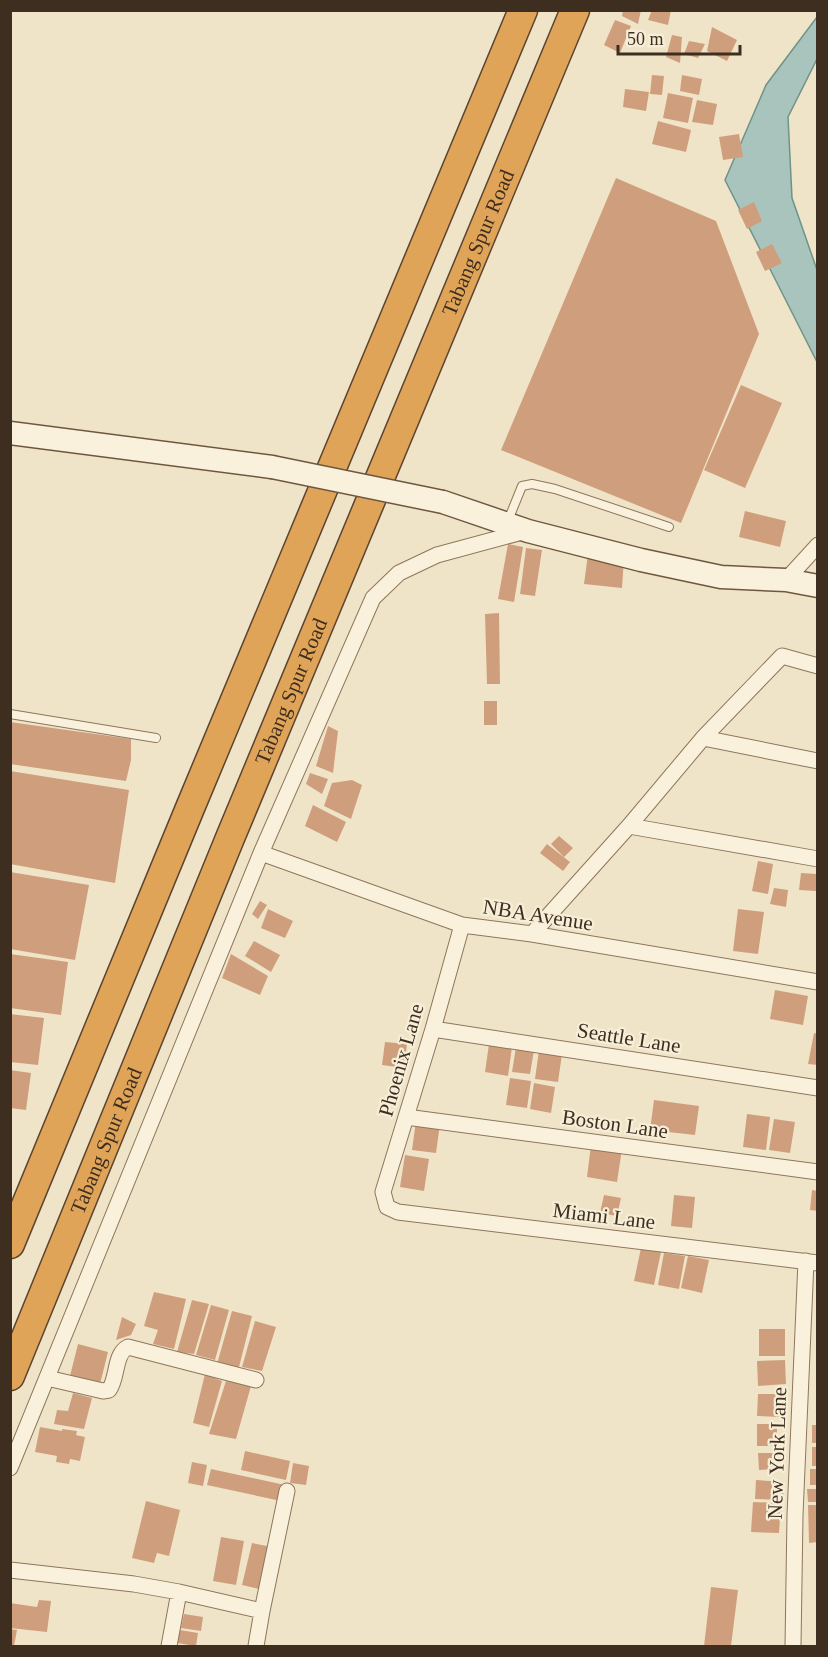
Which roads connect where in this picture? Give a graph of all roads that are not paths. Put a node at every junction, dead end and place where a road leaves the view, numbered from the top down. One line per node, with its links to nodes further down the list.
1 (523, 10): 25 (highway)
2 (575, 10): 27 (highway, Tabang Spur Road)
3 (10, 433): 4 (street, bridge)
4 (517, 527): 5 (lane); 7 (street); 15 (street)
5 (669, 527)
6 (818, 545): 7 (street)
7 (786, 580): 8 (street)
8 (818, 586)
9 (818, 666): 12 (street)
10 (10, 714): 11 (lane)
11 (156, 738)
12 (703, 738): 13 (street); 14 (street)
13 (818, 761)
14 (628, 826): 16 (street); 18 (street)
15 (261, 853): 17 (street, NBA Avenue); 28 (street)
16 (818, 859)
17 (462, 925): 18 (street, NBA Avenue); 20 (street, Phoenix Lane)
18 (532, 934): 19 (street, NBA Avenue)
19 (818, 982)
20 (433, 1029): 21 (street, Seattle Lane); 22 (street, Phoenix Lane)
21 (818, 1088)
22 (406, 1118): 23 (street, Boston Lane); 24 (street, Phoenix Lane)
23 (818, 1172)
24 (387, 1207): 26 (street, Miami Lane)
25 (10, 1244)
26 (812, 1262): 37 (street, New York Lane)
27 (10, 1376)
28 (47, 1378): 29 (street); 30 (street)
29 (256, 1380)
30 (10, 1468)
31 (287, 1491): 34 (street)
32 (10, 1570): 33 (street)
33 (179, 1592): 34 (street); 35 (street)
34 (262, 1611): 36 (street)
35 (169, 1647)
36 (256, 1647)
37 (793, 1647)

